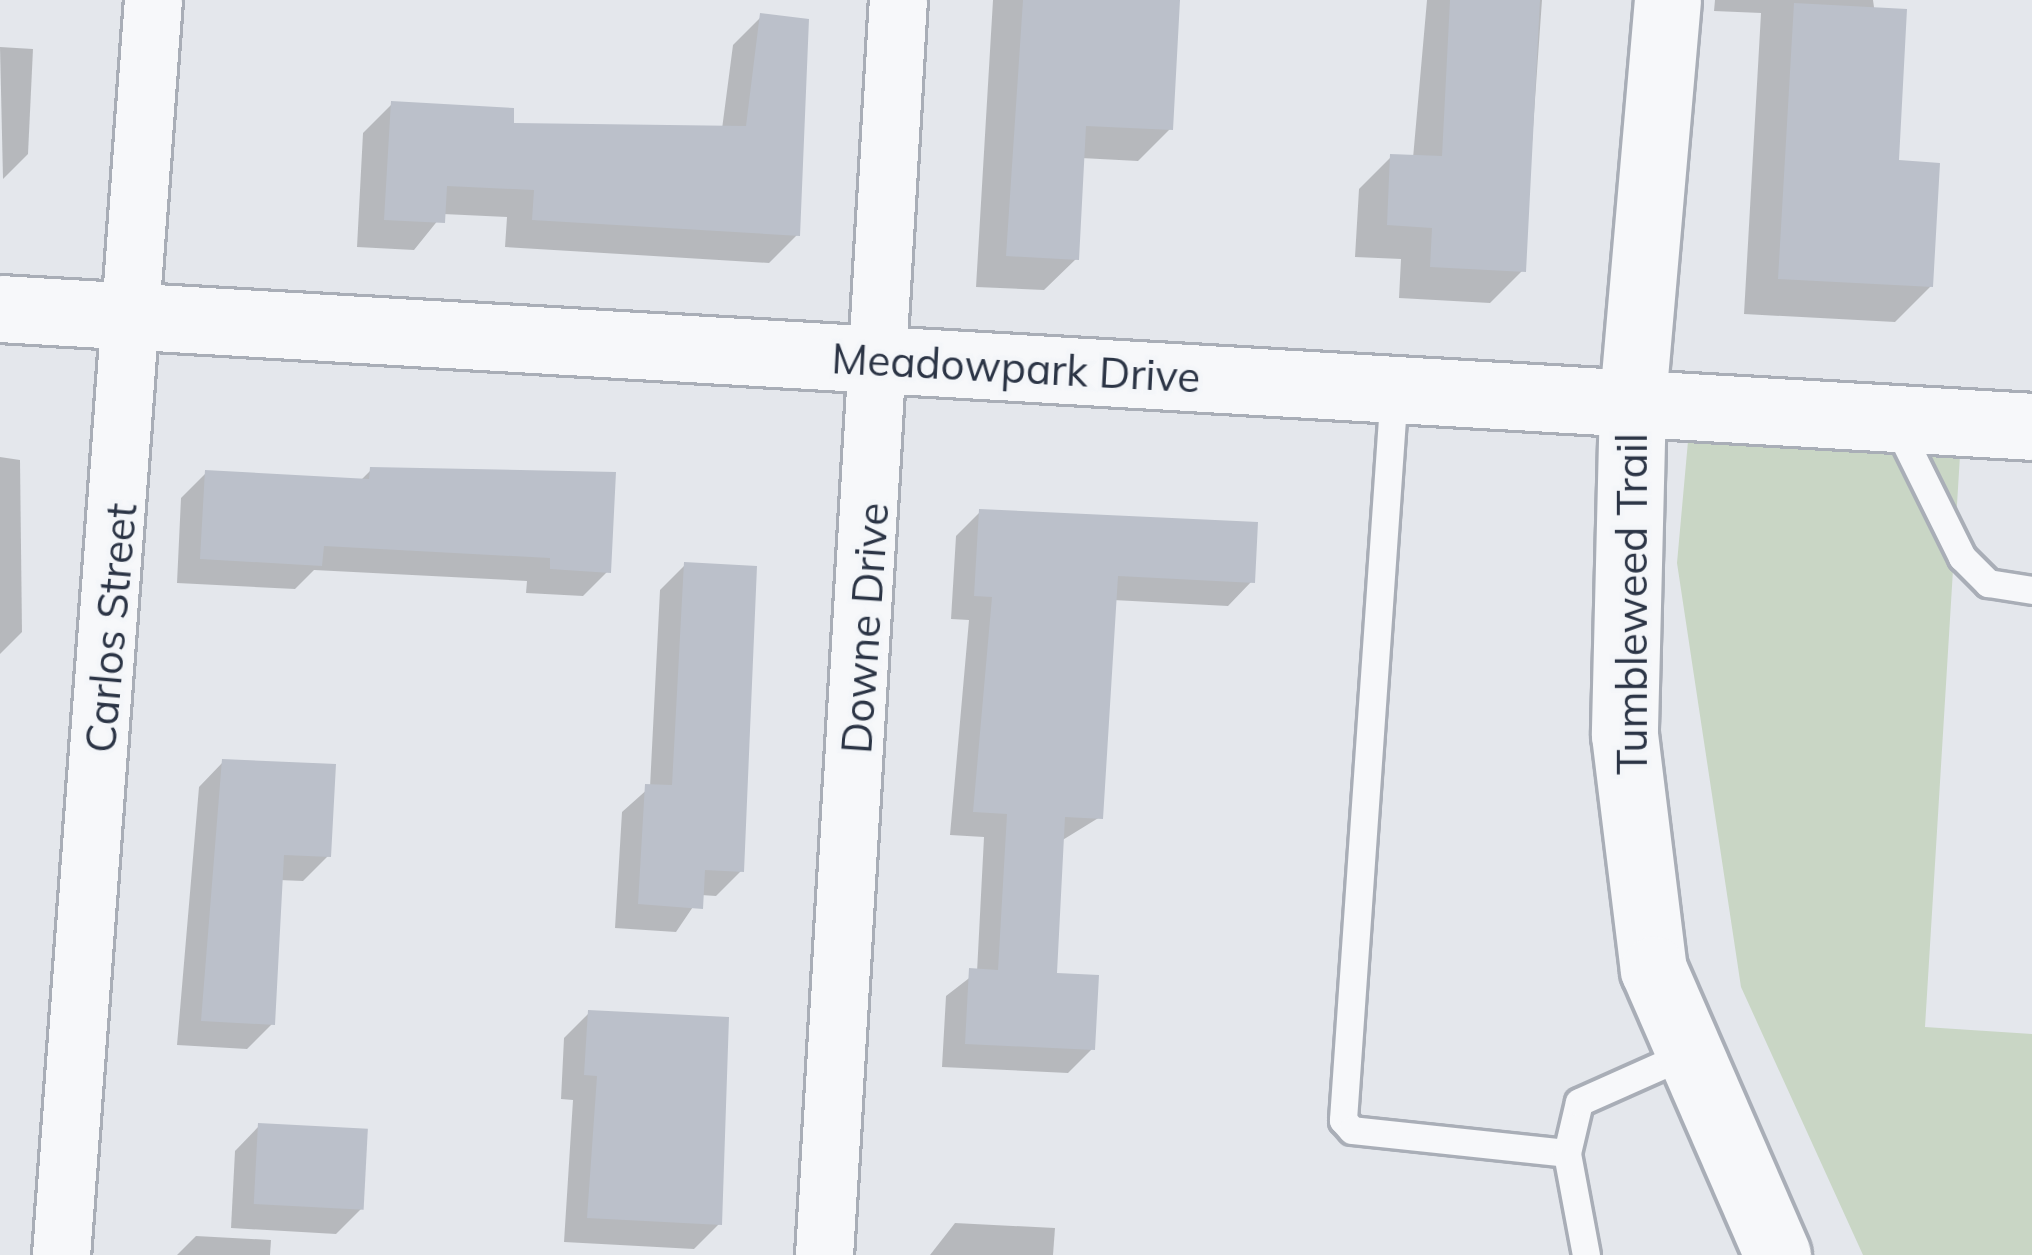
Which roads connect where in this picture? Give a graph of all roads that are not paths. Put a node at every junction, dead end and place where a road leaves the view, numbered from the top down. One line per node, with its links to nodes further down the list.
1 (153, 0): 5 (street, Carlos Street)
2 (898, 0): 6 (street, Downe Drive)
3 (1668, 0): 8 (street, Tumbleweed Trail)
4 (0, 309): 5 (street, Meadowpark Drive)
5 (137, 317): 6 (street, Meadowpark Drive); 14 (street, Carlos Street)
6 (884, 361): 7 (street, Meadowpark Drive); 15 (street, Downe Drive)
7 (1394, 388): 8 (street, Meadowpark Drive); 13 (lane)
8 (1633, 401): 9 (street, Meadowpark Drive); 12 (street, Tumbleweed Trail)
9 (1893, 418): 10 (street, Meadowpark Drive); 11 (lane)
10 (2032, 427)
11 (2032, 590)
12 (1689, 1053): 13 (lane); 17 (street, Tumbleweed Trail)
13 (1567, 1154): 16 (lane)
14 (61, 1255)
15 (824, 1255)
16 (1586, 1255)
17 (1778, 1255)

